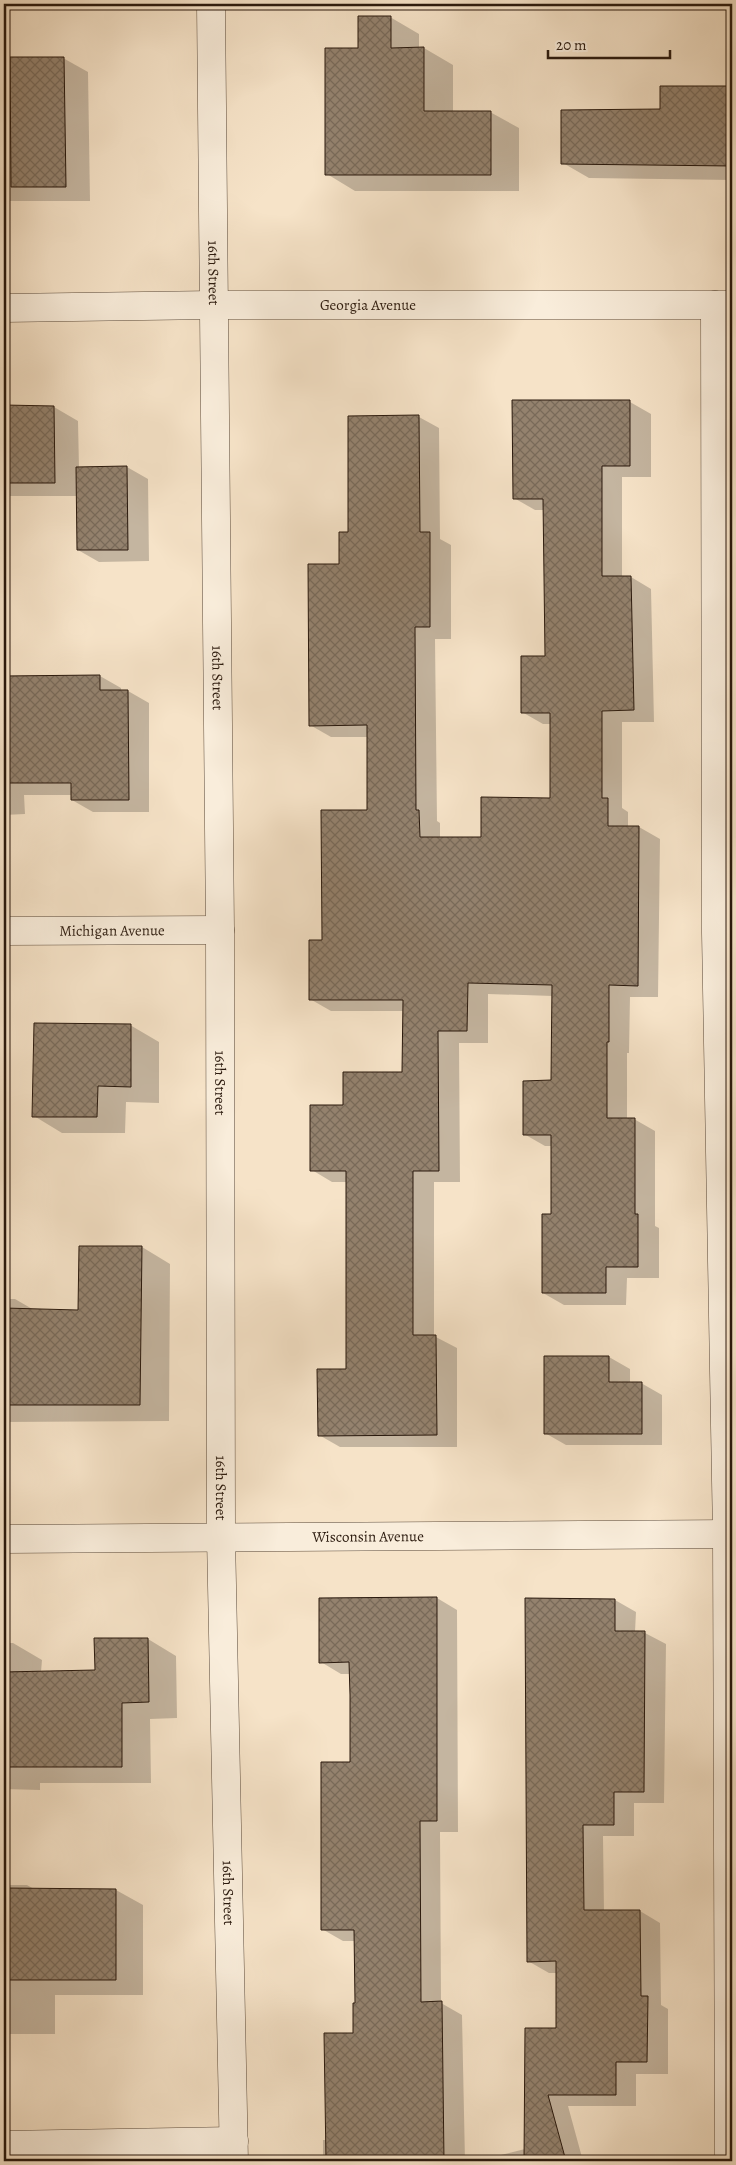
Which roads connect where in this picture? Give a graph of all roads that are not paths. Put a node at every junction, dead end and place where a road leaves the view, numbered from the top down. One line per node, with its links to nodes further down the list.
1 (211, 4): 2 (street, 16th Street)
2 (213, 305): 3 (street, Georgia Avenue); 4 (street, Georgia Avenue); 5 (street, 16th Street)
3 (724, 305): 7 (street)
4 (4, 308)
5 (220, 930): 6 (street, Michigan Avenue); 8 (street, 16th Street)
6 (4, 931)
7 (730, 1534): 8 (street, Wisconsin Avenue); 12 (street)
8 (220, 1537): 9 (street, Wisconsin Avenue); 11 (street, 16th Street)
9 (4, 1539)
10 (4, 2145): 11 (street)
11 (234, 2151)
12 (729, 2158)

